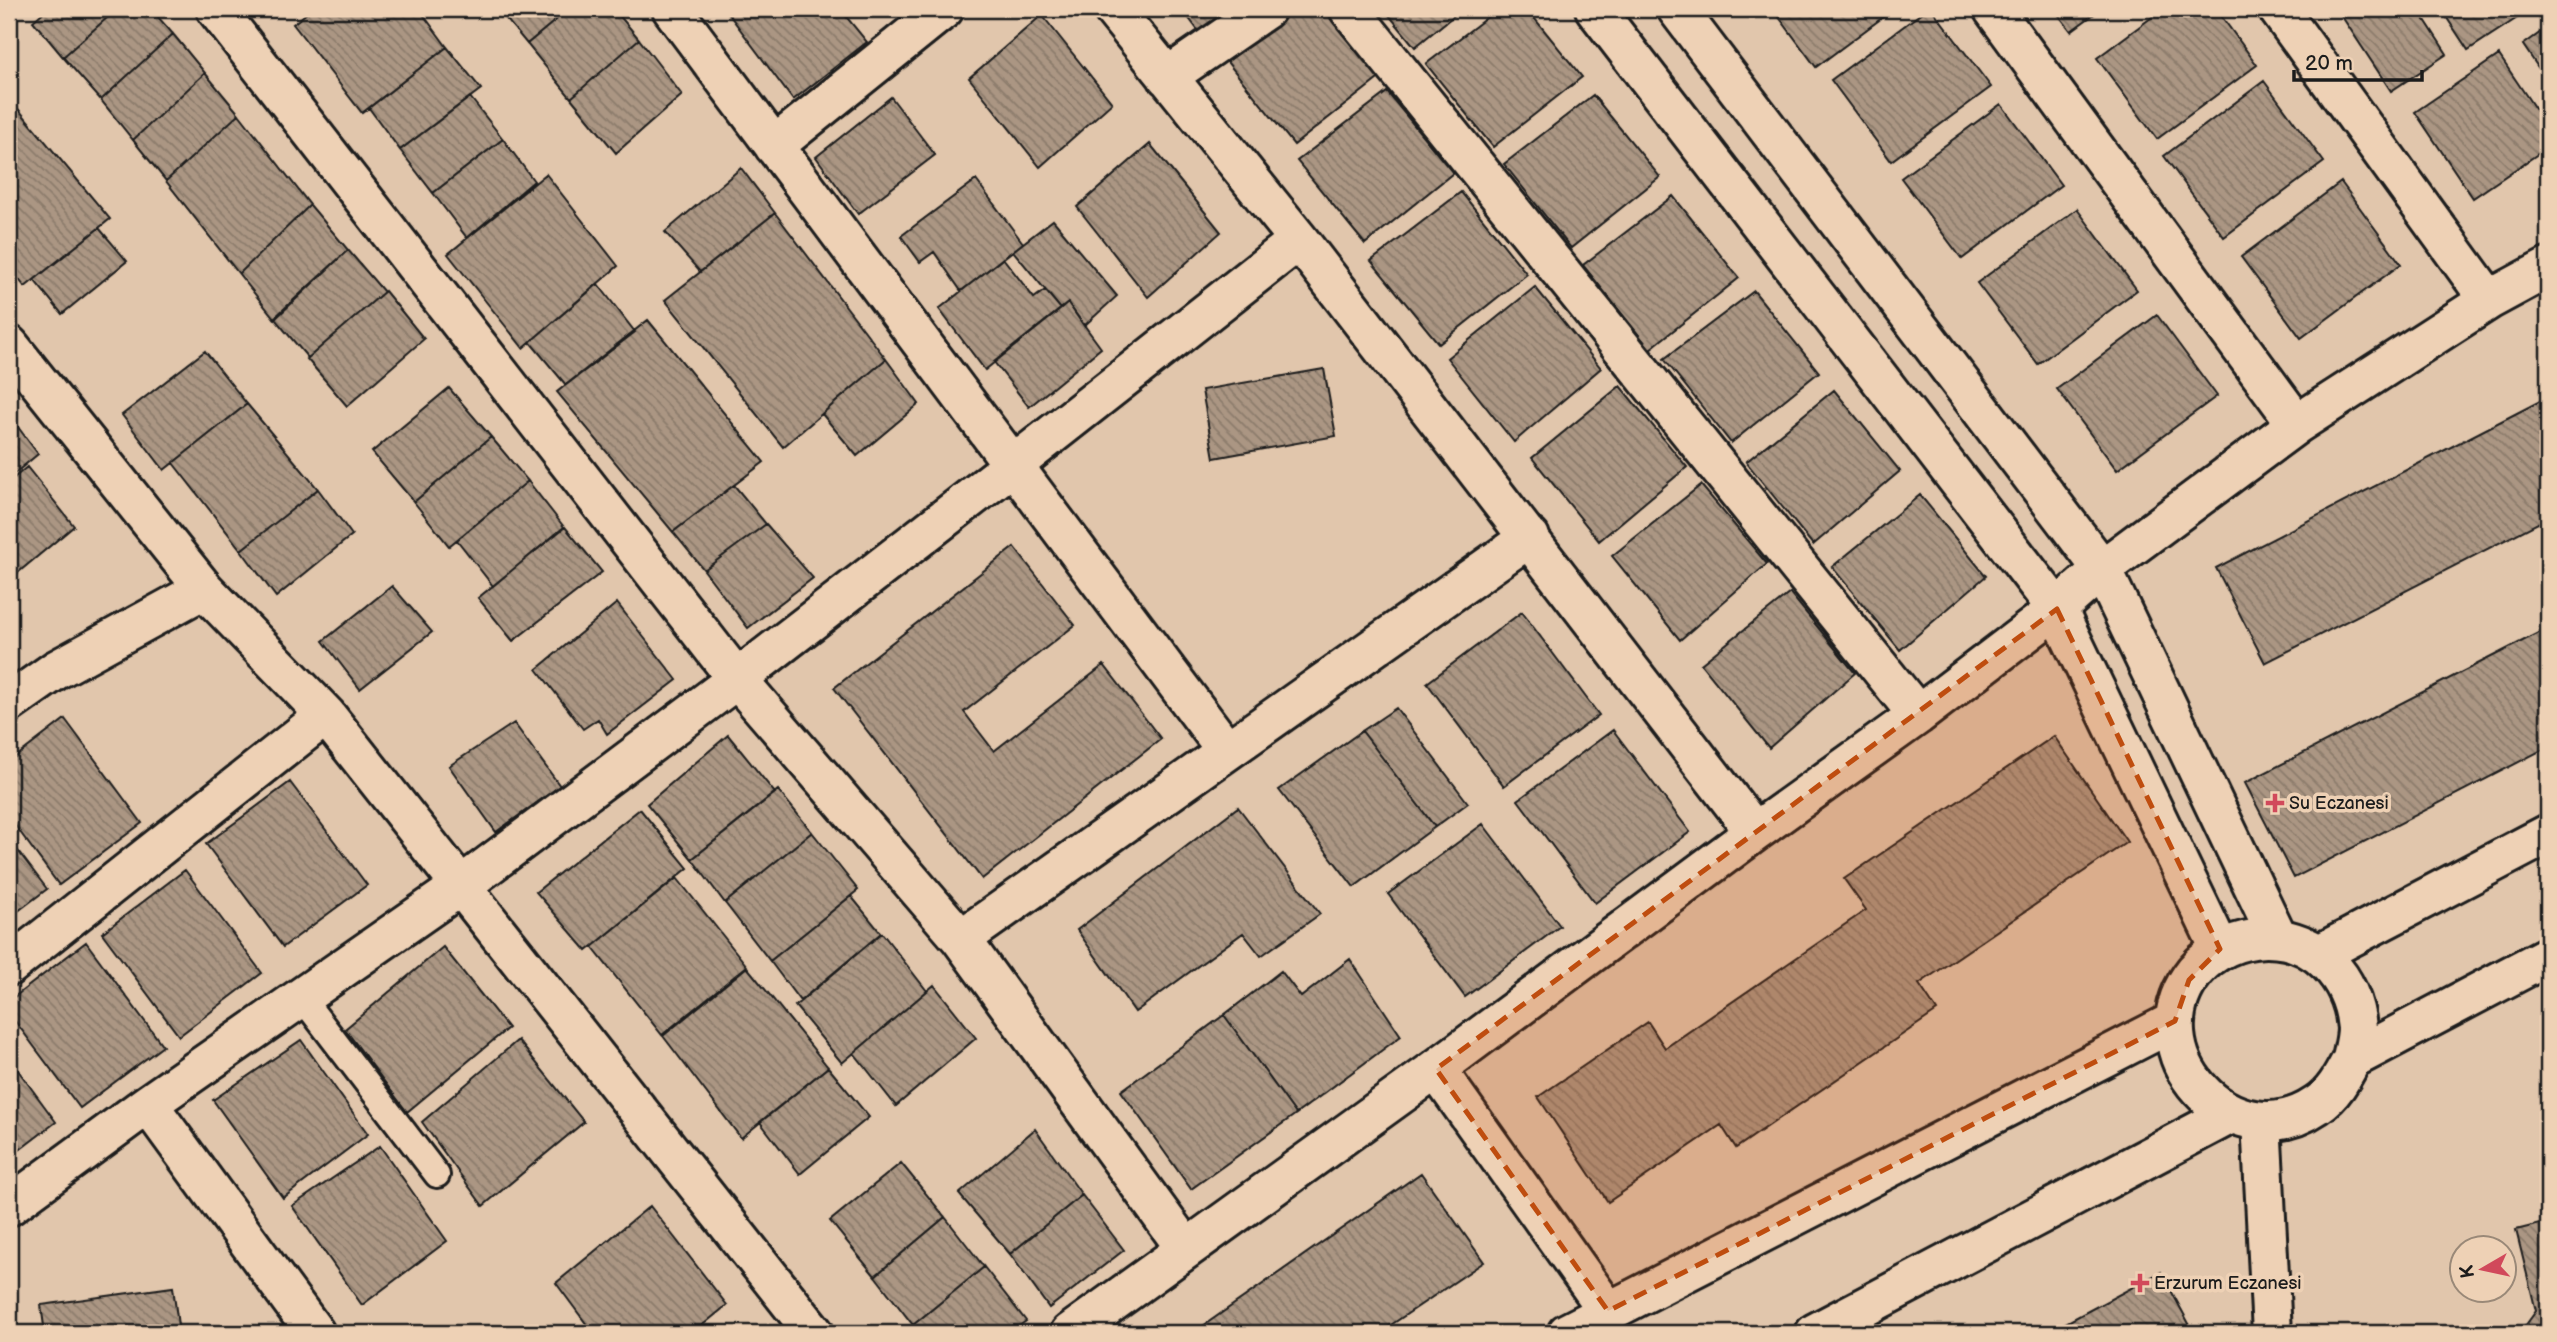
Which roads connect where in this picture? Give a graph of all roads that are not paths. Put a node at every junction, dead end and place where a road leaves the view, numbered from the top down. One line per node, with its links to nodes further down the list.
1 (216, 9): 23 (street)
2 (671, 9): 12 (street)
3 (944, 9): 12 (street)
4 (1113, 9): 11 (street)
5 (1266, 9): 11 (street)
6 (1349, 9): 26 (street)
7 (1595, 9): 22 (street)
8 (1677, 9): 20 (street)
9 (1993, 9): 17 (street)
10 (2278, 9): 15 (street)
11 (1167, 77): 13 (street)
12 (774, 146): 18 (street)
13 (1299, 240): 18 (street); 19 (street)
14 (2548, 268): 15 (street)
15 (2489, 300): 17 (street)
16 (9, 345): 21 (street)
17 (2297, 424): 20 (street)
18 (1012, 466): 23 (street); 27 (street)
19 (1530, 537): 27 (street); 28 (street)
20 (2102, 569): 22 (street); 31 (street)
21 (204, 589): 24 (street); 25 (street)
22 (2057, 610): 26 (street); 33 (street)
23 (737, 679): 30 (street); 32 (street)
24 (9, 703)
25 (327, 715): 30 (street); 36 (street)
26 (1918, 715): 28 (street)
27 (1227, 751): 32 (street)
28 (1755, 832): 40 (street)
29 (2548, 834): 34 (street)
30 (461, 886): 37 (street); 48 (street)
31 (2278, 938): 33 (street); 34 (street)
32 (961, 939): 45 (street)
33 (2220, 949): 38 (street)
34 (2319, 954): 39 (street)
35 (2548, 956): 39 (street)
36 (9, 966)
37 (302, 998): 41 (street); 43 (lane)
38 (2175, 1021): 42 (street); 46 (street)
39 (2352, 1059): 42 (street)
40 (1436, 1069): 45 (street); 46 (street)
41 (148, 1104): 44 (street); 47 (street)
42 (2246, 1117): 51 (street); 52 (street)
43 (437, 1175)
44 (9, 1206)
45 (1186, 1249): 49 (street)
46 (1608, 1311): 50 (street)
47 (315, 1333)
48 (814, 1333)
49 (1070, 1333)
50 (1567, 1333)
51 (1815, 1333)
52 (2272, 1333)

